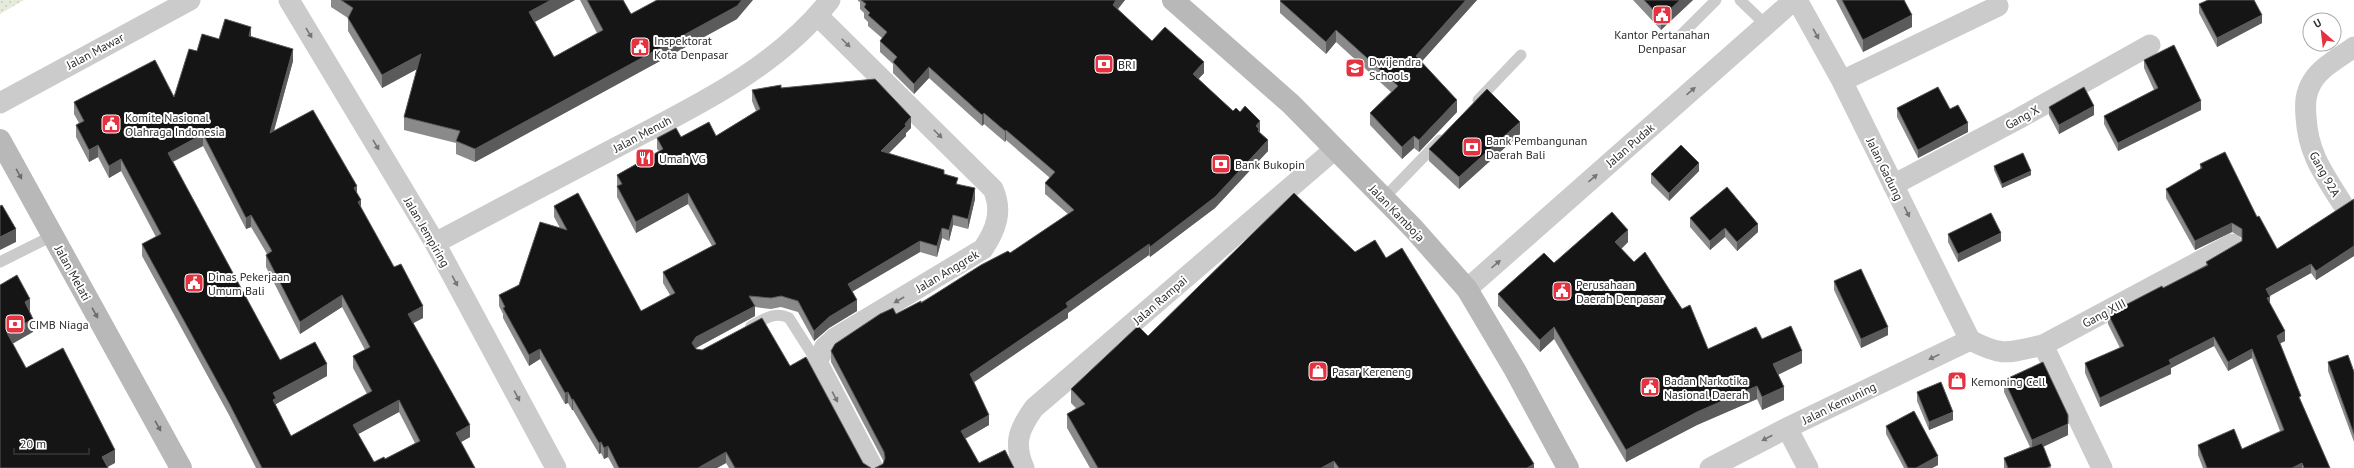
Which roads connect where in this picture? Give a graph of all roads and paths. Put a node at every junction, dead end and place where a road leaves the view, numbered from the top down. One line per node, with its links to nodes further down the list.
1 (190, 0): 16 (street, Jalan Mawar)
2 (289, 0): 25 (street, Jalan Jempiring, one-way to 25)
3 (830, 0): 9 (street, Jalan Menuh)
4 (1173, 0): 20 (street, Jalan Kamboja)
5 (1716, 0): 11 (lane)
6 (1740, 0): 10 (lane)
7 (1796, 0): 10 (street, Jalan Pudak); 15 (street, Jalan Gadung, one-way to 15)
8 (1998, 6): 15 (street)
9 (818, 16): 25 (street, Jalan Menuh); 32 (street, Jalan Anggrek, one-way to 32)
10 (1766, 25): 28 (street, Jalan Pudak, one-way to 10)
11 (1680, 36)
12 (2150, 45): 21 (street, Gang X)
13 (2354, 47): 23 (street, Gang 92A)
14 (1521, 55): 17 (lane)
15 (1842, 81): 21 (street, Jalan Gadung)
16 (0, 103)
17 (1471, 107)
18 (1449, 130): 22 (lane)
19 (0, 140): 24 (street, Jalan Melati, one-way to 24)
20 (1335, 149): 22 (street, Jalan Kamboja); 37 (street, Jalan Rampai)
21 (1893, 185): 30 (street, Jalan Gadung, one-way to 30)
22 (1383, 198): 28 (street, Jalan Kamboja)
23 (2342, 203)
24 (52, 236): 27 (lane); 34 (street, Jalan Melati, one-way to 34)
25 (435, 243): 35 (street, Jalan Jempiring, one-way to 35)
26 (2232, 244): 31 (street, Gang XIII)
27 (0, 262)
28 (1467, 290): 38 (street, Jalan Kamboja)
29 (738, 333): 32 (lane)
30 (1970, 340): 31 (street, Gang XIII); 33 (street, Jalan Kemuning, one-way to 33)
31 (2043, 345): 41 (street)
32 (817, 362): 36 (street, one-way to 36)
33 (1787, 428): 39 (street, Jalan Kemuning, one-way to 39); 40 (street)
34 (181, 468)
35 (556, 468)
36 (873, 468)
37 (1024, 468)
38 (1568, 468)
39 (1710, 468)
40 (1808, 468)
41 (2102, 468)

